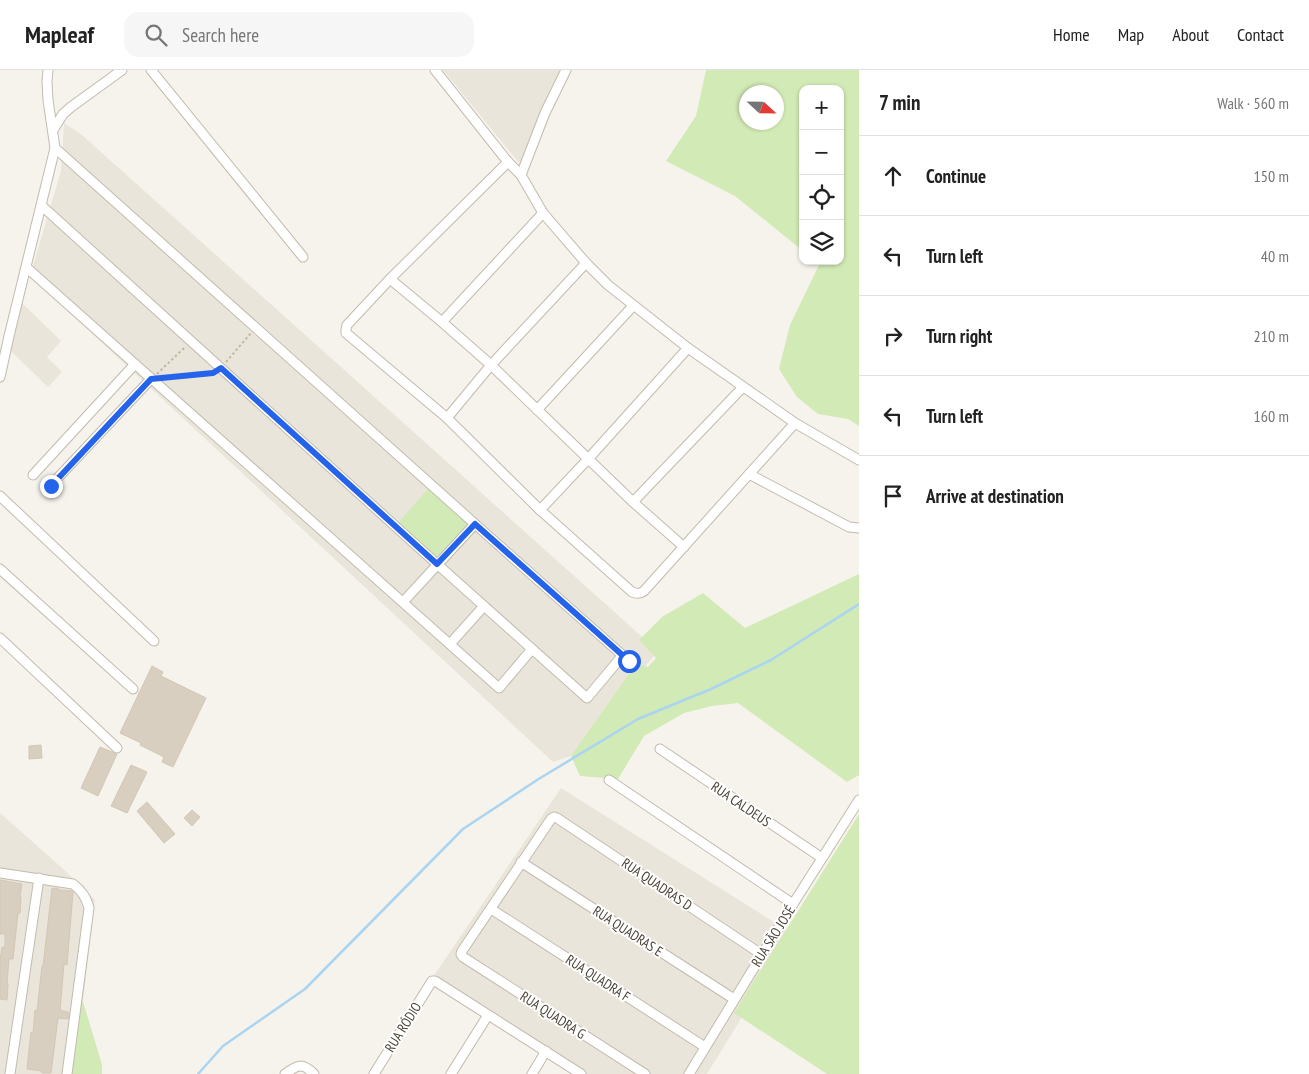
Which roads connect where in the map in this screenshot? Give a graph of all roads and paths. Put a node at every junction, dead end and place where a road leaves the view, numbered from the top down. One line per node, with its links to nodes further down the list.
1 (48, 70): 6 (street)
2 (122, 70): 6 (street)
3 (151, 70): 12 (street)
4 (435, 70): 8 (street)
5 (566, 70): 9 (street)
6 (53, 130): 7 (street)
7 (55, 148): 10 (street); 18 (street)
8 (508, 162): 9 (street); 15 (street)
9 (520, 175): 11 (street)
10 (42, 206): 14 (street); 19 (street)
11 (543, 213): 13 (street); 17 (street)
12 (303, 257)
13 (586, 263): 16 (street); 22 (street)
14 (26, 267): 21 (street); 24 (street)
15 (390, 279): 17 (street); 28 (street)
16 (633, 306): 20 (street); 27 (street)
17 (442, 322): 22 (street)
18 (256, 328): 23 (path); 38 (street)
19 (192, 341): 23 (street); 25 (path)
20 (688, 348): 26 (street); 30 (street)
21 (135, 364): 25 (street); 33 (street)
22 (491, 365): 27 (street); 28 (street)
23 (221, 368): 25 (path); 41 (street)
24 (0, 377)
25 (151, 379): 34 (street); 43 (street)
26 (743, 387): 29 (street); 36 (street)
27 (537, 410): 30 (street)
28 (447, 418): 37 (street)
29 (795, 423): 31 (street); 32 (street)
30 (589, 458): 36 (street); 37 (street)
31 (859, 460)
32 (749, 474): 39 (street); 40 (street)
33 (33, 475)
34 (51, 486)
35 (0, 496): 46 (street)
36 (633, 502): 40 (street)
37 (540, 510): 40 (street)
38 (475, 524): 41 (street); 48 (street)
39 (859, 528)
40 (684, 546)
41 (437, 564): 43 (street); 44 (street)
42 (0, 569): 49 (street)
43 (403, 602): 47 (street)
44 (484, 606): 47 (street); 48 (street)
45 (0, 638): 50 (street)
46 (154, 641)
47 (450, 644): 48 (street)
48 (532, 649)
49 (133, 689)
50 (117, 748)
51 (660, 749): 54 (street, RUA CALDEUS)
52 (609, 780): 58 (street)
53 (859, 800): 54 (street, RUA SÃO JOSÉ)
54 (822, 858): 58 (street, RUA SÃO JOSÉ)
55 (521, 862): 59 (street); 60 (street, RUA QUADRAS D); 61 (street, RUA QUADRAS E)
56 (0, 872): 57 (street)
57 (38, 878): 65 (street); 66 (street)
58 (792, 904): 60 (street, RUA SÃO JOSÉ)
59 (491, 908): 63 (street, RUA QUADRA F); 73 (street, RUA QUADRA G)
60 (761, 954): 61 (street, RUA SÃO JOSÉ)
61 (734, 999): 63 (street, RUA SÃO JOSÉ)
62 (488, 1015): 64 (street); 69 (street, RUA RÓDIO); 70 (street)
63 (705, 1047): 74 (street, RUA SÃO JOSÉ)
64 (546, 1051): 71 (street); 72 (street)
65 (10, 1074)
66 (66, 1074)
67 (285, 1074): 68 (street)
68 (314, 1074)
69 (374, 1074)
70 (451, 1074)
71 (532, 1074)
72 (581, 1074)
73 (645, 1074)
74 (689, 1074)

